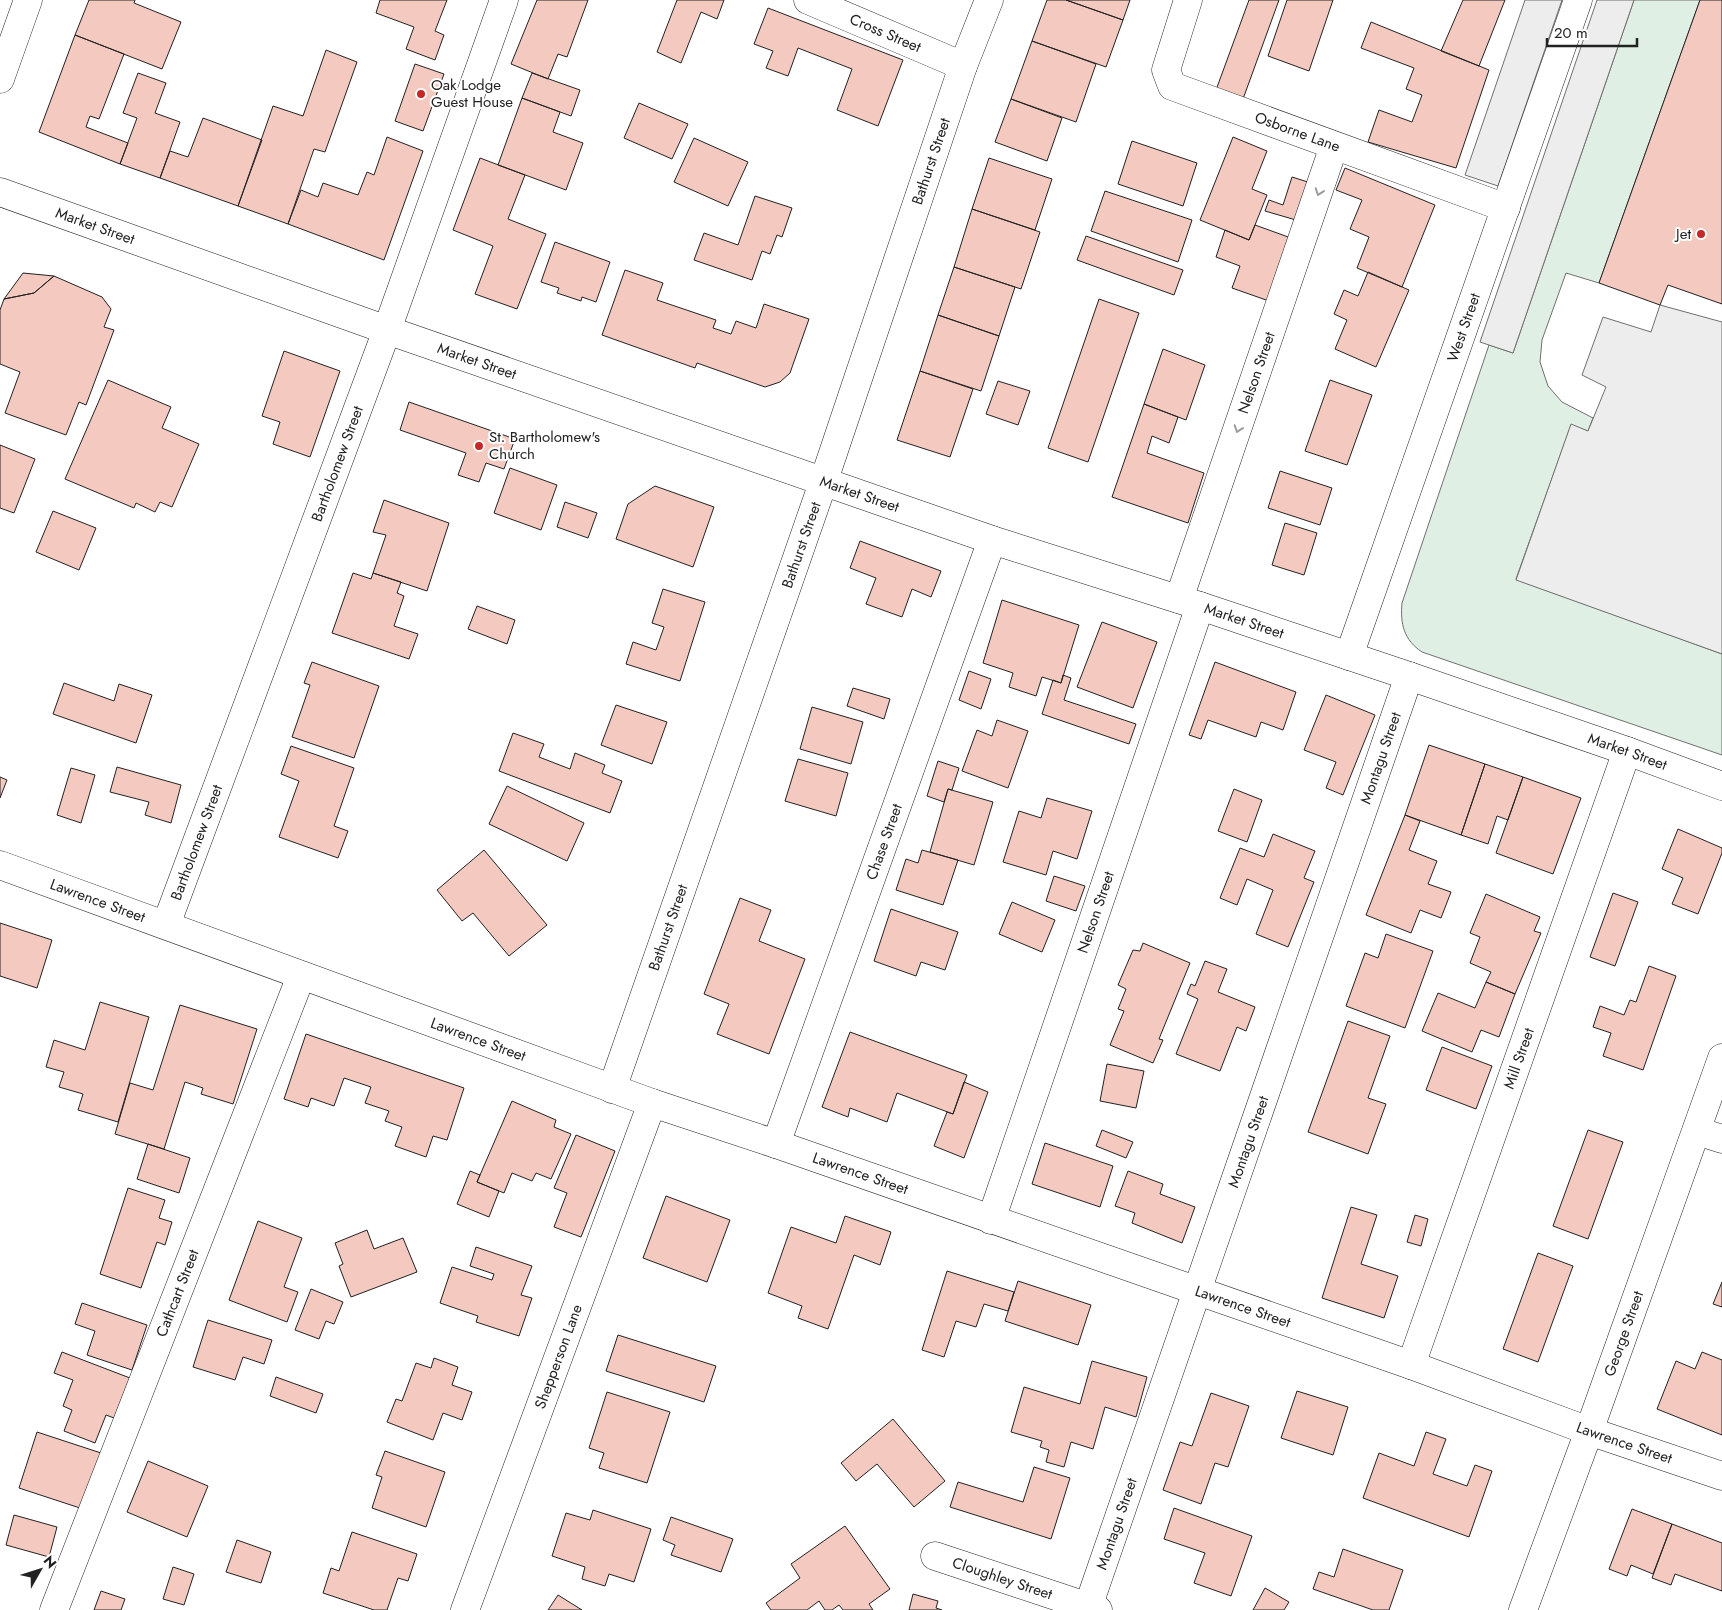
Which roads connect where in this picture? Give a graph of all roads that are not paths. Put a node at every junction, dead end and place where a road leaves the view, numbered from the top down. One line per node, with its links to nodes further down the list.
1 (28, 0): 8 (street)
2 (504, 0): 12 (street, Bartholomew Street)
3 (808, 0): 7 (street, Cross Street)
4 (988, 0): 7 (street, Bathurst Street)
5 (1188, 0): 9 (street, Osborne Lane)
6 (1578, 0): 11 (street, West Street)
7 (963, 66): 13 (street, Bathurst Street)
8 (0, 78)
9 (1334, 146): 11 (street, Osborne Lane); 15 (street, Nelson Street, one-way to 15)
10 (0, 192): 12 (street, Market Street)
11 (1506, 208): 16 (street, West Street)
12 (387, 330): 13 (street, Market Street); 21 (street, Bartholomew Street)
13 (824, 480): 14 (street, Market Street); 24 (street, Bathurst Street)
14 (992, 540): 15 (street, Market Street); 27 (street, Chase Street)
15 (1189, 602): 16 (street, Market Street); 28 (street, Nelson Street)
16 (1349, 656): 17 (street, Market Street)
17 (1409, 676): 18 (street, Market Street); 29 (street, Montagu Street)
18 (1627, 751): 19 (street, Market Street); 30 (street, Mill Street)
19 (1722, 786)
20 (0, 865): 21 (street, Lawrence Street)
21 (166, 925): 22 (street, Lawrence Street)
22 (301, 976): 24 (street, Lawrence Street); 35 (street, Cathcart Street)
23 (1722, 1058): 26 (street, George Street)
24 (612, 1089): 25 (street, Lawrence Street)
25 (652, 1104): 27 (street, Lawrence Street); 36 (street, Shepperson Lane)
26 (1710, 1135): 31 (street, George Street)
27 (776, 1144): 28 (street, Lawrence Street)
28 (991, 1220): 29 (street, Lawrence Street)
29 (1198, 1290): 30 (street, Lawrence Street); 34 (street, Montagu Street)
30 (1411, 1365): 31 (street, Lawrence Street)
31 (1589, 1431): 32 (street, Lawrence Street); 37 (street, George Street)
32 (1722, 1476)
33 (935, 1556): 34 (street, Cloughley Street)
34 (1093, 1608)
35 (54, 1610)
36 (465, 1610)
37 (1523, 1610)

